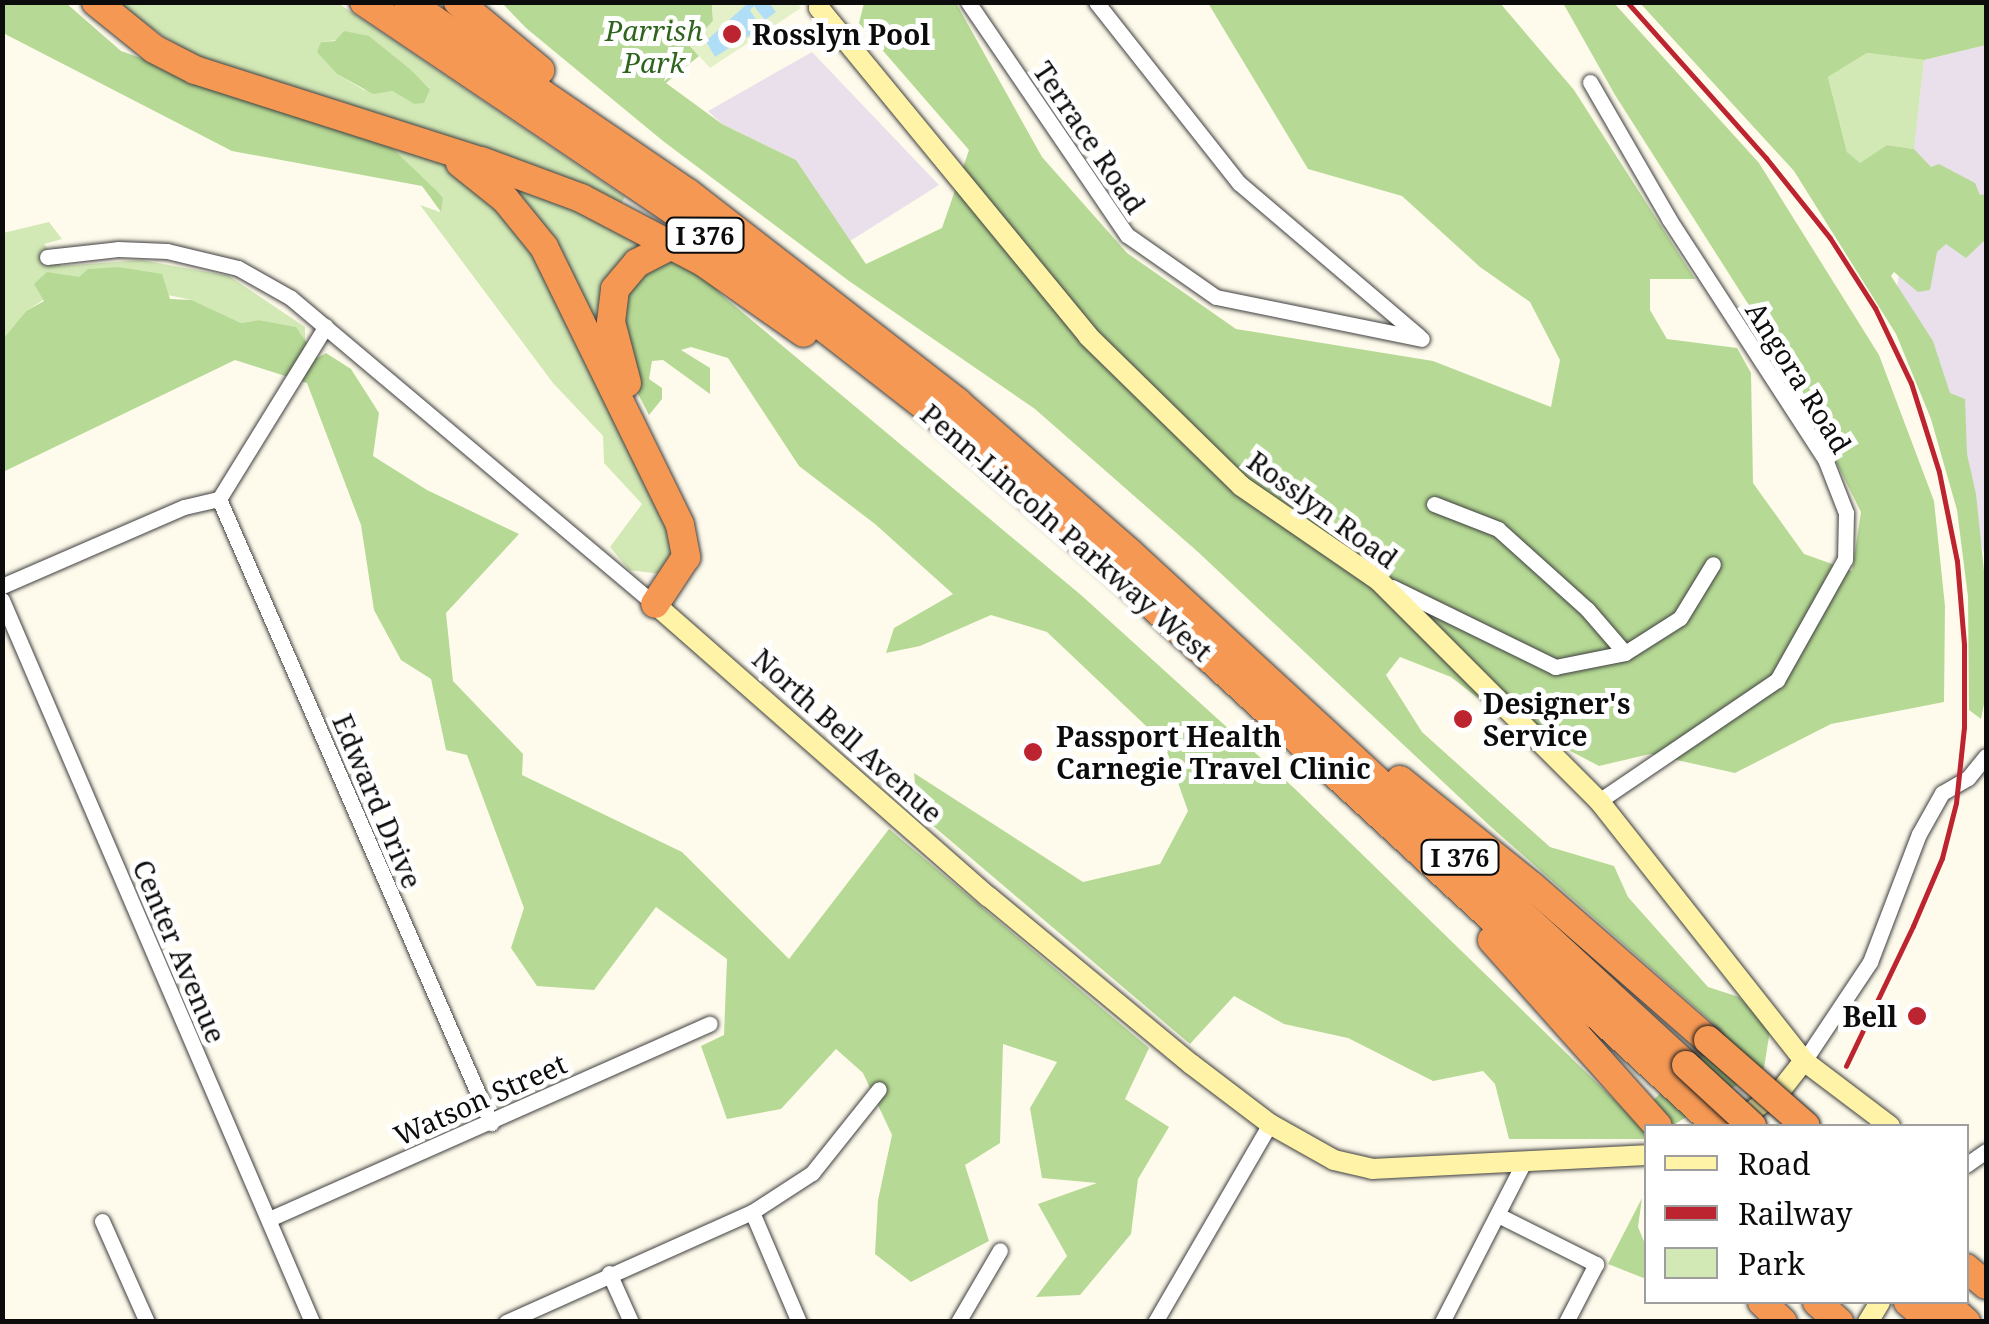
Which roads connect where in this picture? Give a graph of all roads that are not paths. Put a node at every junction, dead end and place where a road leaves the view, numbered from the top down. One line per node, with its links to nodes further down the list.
1 (96, 2): 9 (highway)
2 (364, 2): 14 (highway, Penn-Lincoln Parkway West / I 376)
3 (408, 2): 10 (highway, Penn-Lincoln Parkway West / I 376)
4 (458, 2): 10 (highway)
5 (968, 2): 6 (street, Terrace Road)
6 (1096, 2)
7 (820, 5): 18 (street, Rosslyn Road)
8 (1590, 82): 26 (street, Angora Road)
9 (439, 148): 11 (highway); 21 (highway)
10 (688, 193): 22 (highway, Penn-Lincoln Parkway West / I 376)
11 (674, 244): 14 (highway); 21 (highway)
12 (47, 256): 13 (street, North Bell Avenue)
13 (326, 326): 15 (street); 21 (street, North Bell Avenue)
14 (1028, 493): 25 (highway, Penn-Lincoln Parkway West / I 376)
15 (220, 498): 19 (street); 32 (street, Edward Drive)
16 (1434, 504): 23 (street)
17 (1713, 564): 23 (street)
18 (1379, 581): 23 (street); 26 (street, Rosslyn Road)
19 (2, 586)
20 (2, 600): 43 (street, Center Avenue)
21 (655, 604): 33 (street, North Bell Avenue)
22 (1234, 649): 29 (highway, Penn-Lincoln Parkway West / I 376); 37 (highway, bridge)
23 (1625, 653)
24 (1986, 756): 28 (street)
25 (1366, 802): 29 (highway, Penn-Lincoln Parkway West / I 376); 31 (highway)
26 (1599, 802): 28 (street, Rosslyn Road)
27 (710, 1024): 32 (street, Watson Street)
28 (1804, 1061): 35 (street); 38 (street, Rosslyn Road)
29 (1678, 1074): 34 (highway, Penn-Lincoln Parkway West / I 376); 36 (highway, Penn-Lincoln Parkway West / I 376, bridge)
30 (879, 1089): 41 (street)
31 (1651, 1118)
32 (491, 1123): 43 (street, Watson Street)
33 (1270, 1124): 40 (street, North Bell Avenue); 57 (street)
34 (1716, 1124)
35 (1734, 1124)
36 (1749, 1124)
37 (1804, 1124)
38 (1887, 1124)
39 (1644, 1156): 40 (street, North Bell Avenue)
40 (1523, 1164): 42 (street)
41 (752, 1212): 46 (street); 55 (street)
42 (1498, 1215): 58 (street); 59 (street)
43 (269, 1219): 52 (street, Center Avenue)
44 (102, 1221): 51 (street)
45 (1000, 1250): 56 (street)
46 (609, 1273): 53 (street); 54 (street)
47 (1764, 1304): 60 (highway)
48 (1819, 1304): 61 (highway)
49 (1915, 1304): 50 (highway)
50 (1948, 1313)
51 (146, 1322)
52 (312, 1322)
53 (506, 1322)
54 (631, 1322)
55 (799, 1322)
56 (958, 1322)
57 (1155, 1322)
58 (1442, 1322)
59 (1566, 1322)
60 (1783, 1322)
61 (1839, 1322)

